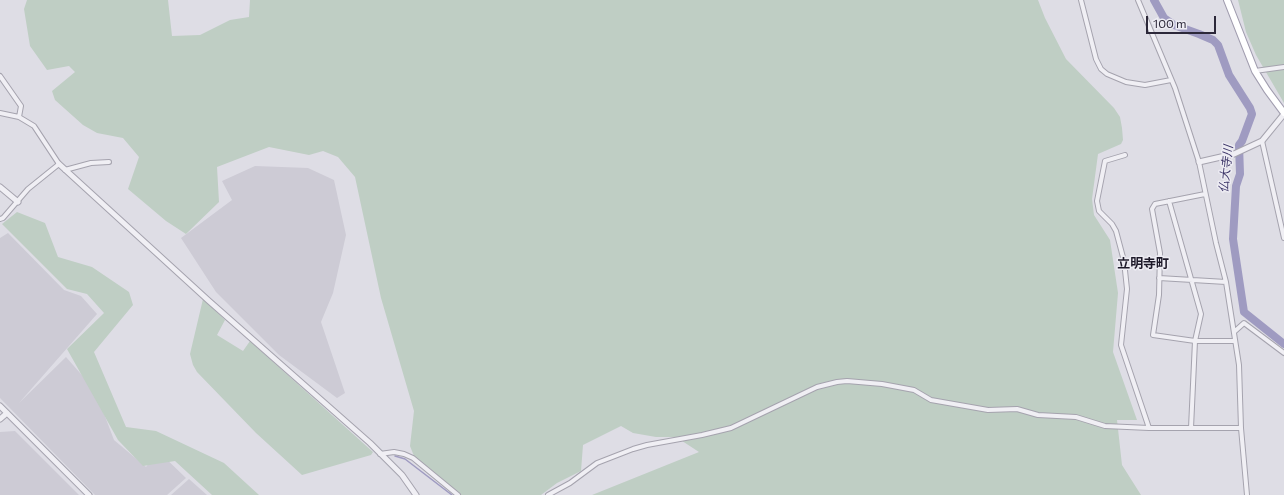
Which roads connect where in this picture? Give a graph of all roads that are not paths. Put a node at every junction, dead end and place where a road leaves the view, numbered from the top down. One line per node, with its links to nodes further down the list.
1 (1081, 0): 7 (street)
2 (1138, 0): 7 (street)
3 (1228, 0): 5 (main road)
4 (1284, 67): 5 (street)
5 (1255, 71): 9 (main road)
6 (1, 78): 10 (street)
7 (1171, 80): 14 (street)
8 (1, 112): 10 (street)
9 (1284, 113): 11 (street)
10 (19, 117): 15 (street)
11 (1262, 141): 14 (street); 22 (street)
12 (1125, 155): 33 (street)
13 (109, 162): 16 (street)
14 (1199, 162): 18 (street)
15 (59, 164): 16 (street); 20 (street)
16 (64, 170): 36 (street)
17 (0, 187): 20 (street)
18 (1206, 194): 19 (street); 25 (street)
19 (1169, 201): 23 (street); 24 (street)
20 (18, 202): 21 (street)
21 (0, 219)
22 (1284, 238)
23 (1159, 278): 24 (street); 27 (street)
24 (1192, 279): 25 (street); 27 (street)
25 (1226, 282): 26 (street)
26 (1234, 332): 28 (street); 29 (street)
27 (1195, 341): 28 (street); 34 (street)
28 (1235, 341): 35 (street)
29 (1284, 353)
30 (0, 406): 31 (street)
31 (7, 413): 32 (street); 37 (street)
32 (0, 420)
33 (1149, 428): 34 (street); 40 (street)
34 (1192, 428): 35 (street)
35 (1241, 428): 41 (street)
36 (380, 454): 38 (street); 39 (street)
37 (89, 495)
38 (416, 495)
39 (458, 495)
40 (548, 495)
41 (1247, 495)

